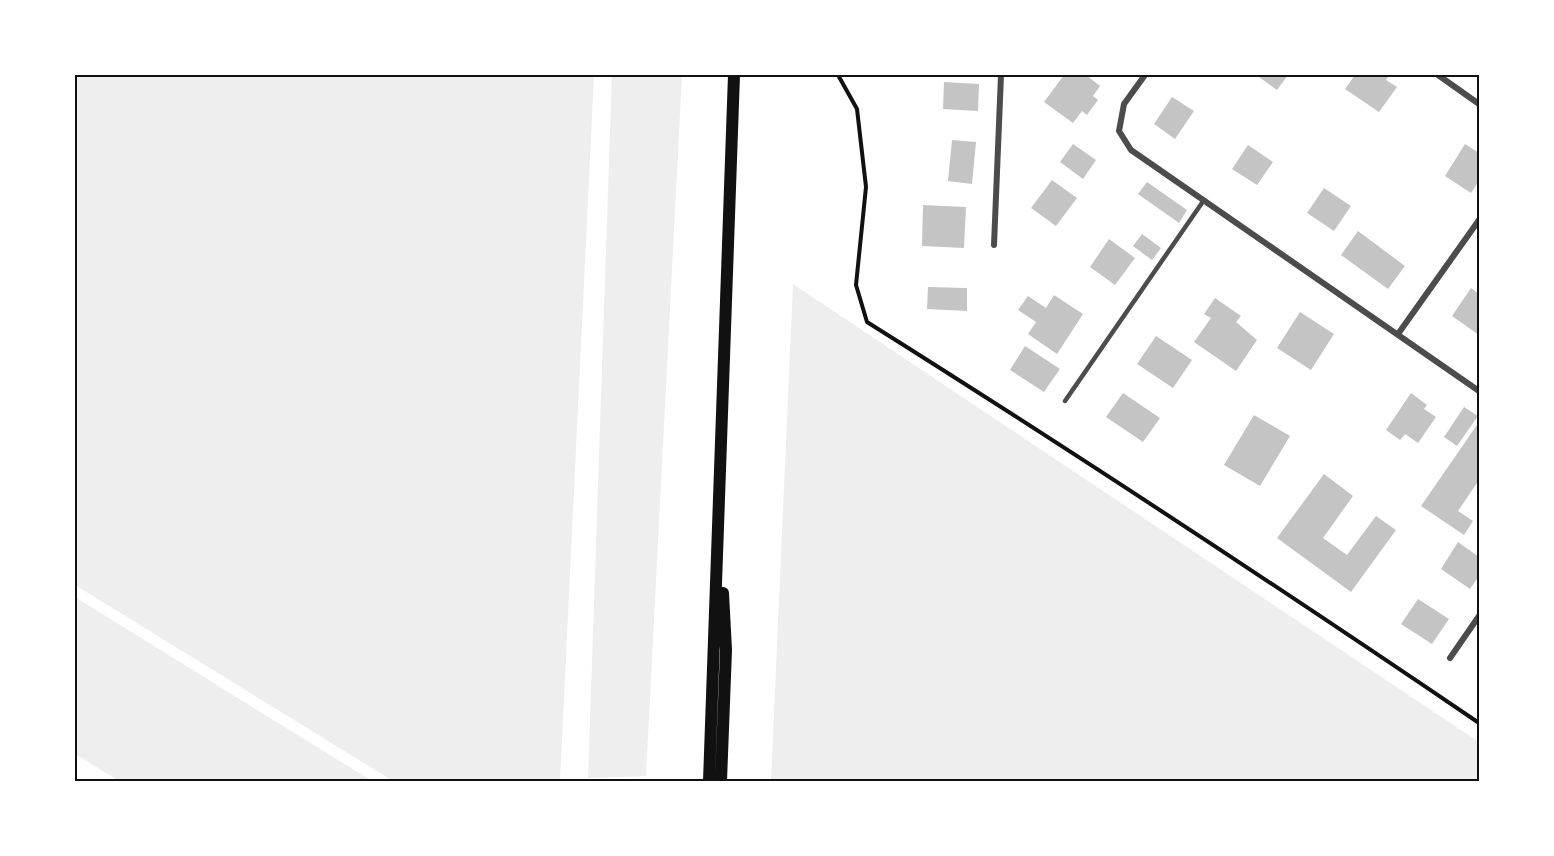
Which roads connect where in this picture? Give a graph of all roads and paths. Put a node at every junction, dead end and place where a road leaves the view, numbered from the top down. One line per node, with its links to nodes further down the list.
1 (734, 75): 13 (main road)
2 (838, 75): 16 (path)
3 (1001, 75): 9 (street)
4 (1145, 75): 7 (street)
5 (1438, 75): 6 (street)
6 (1479, 104)
7 (1204, 200): 10 (street); 12 (lane)
8 (1479, 220): 10 (street)
9 (994, 245)
10 (1398, 334): 11 (street)
11 (1479, 391)
12 (1065, 401)
13 (718, 519): 17 (main road); 18 (main road)
14 (1479, 616): 15 (street)
15 (1450, 658)
16 (1479, 723)
17 (709, 781)
18 (721, 781)

